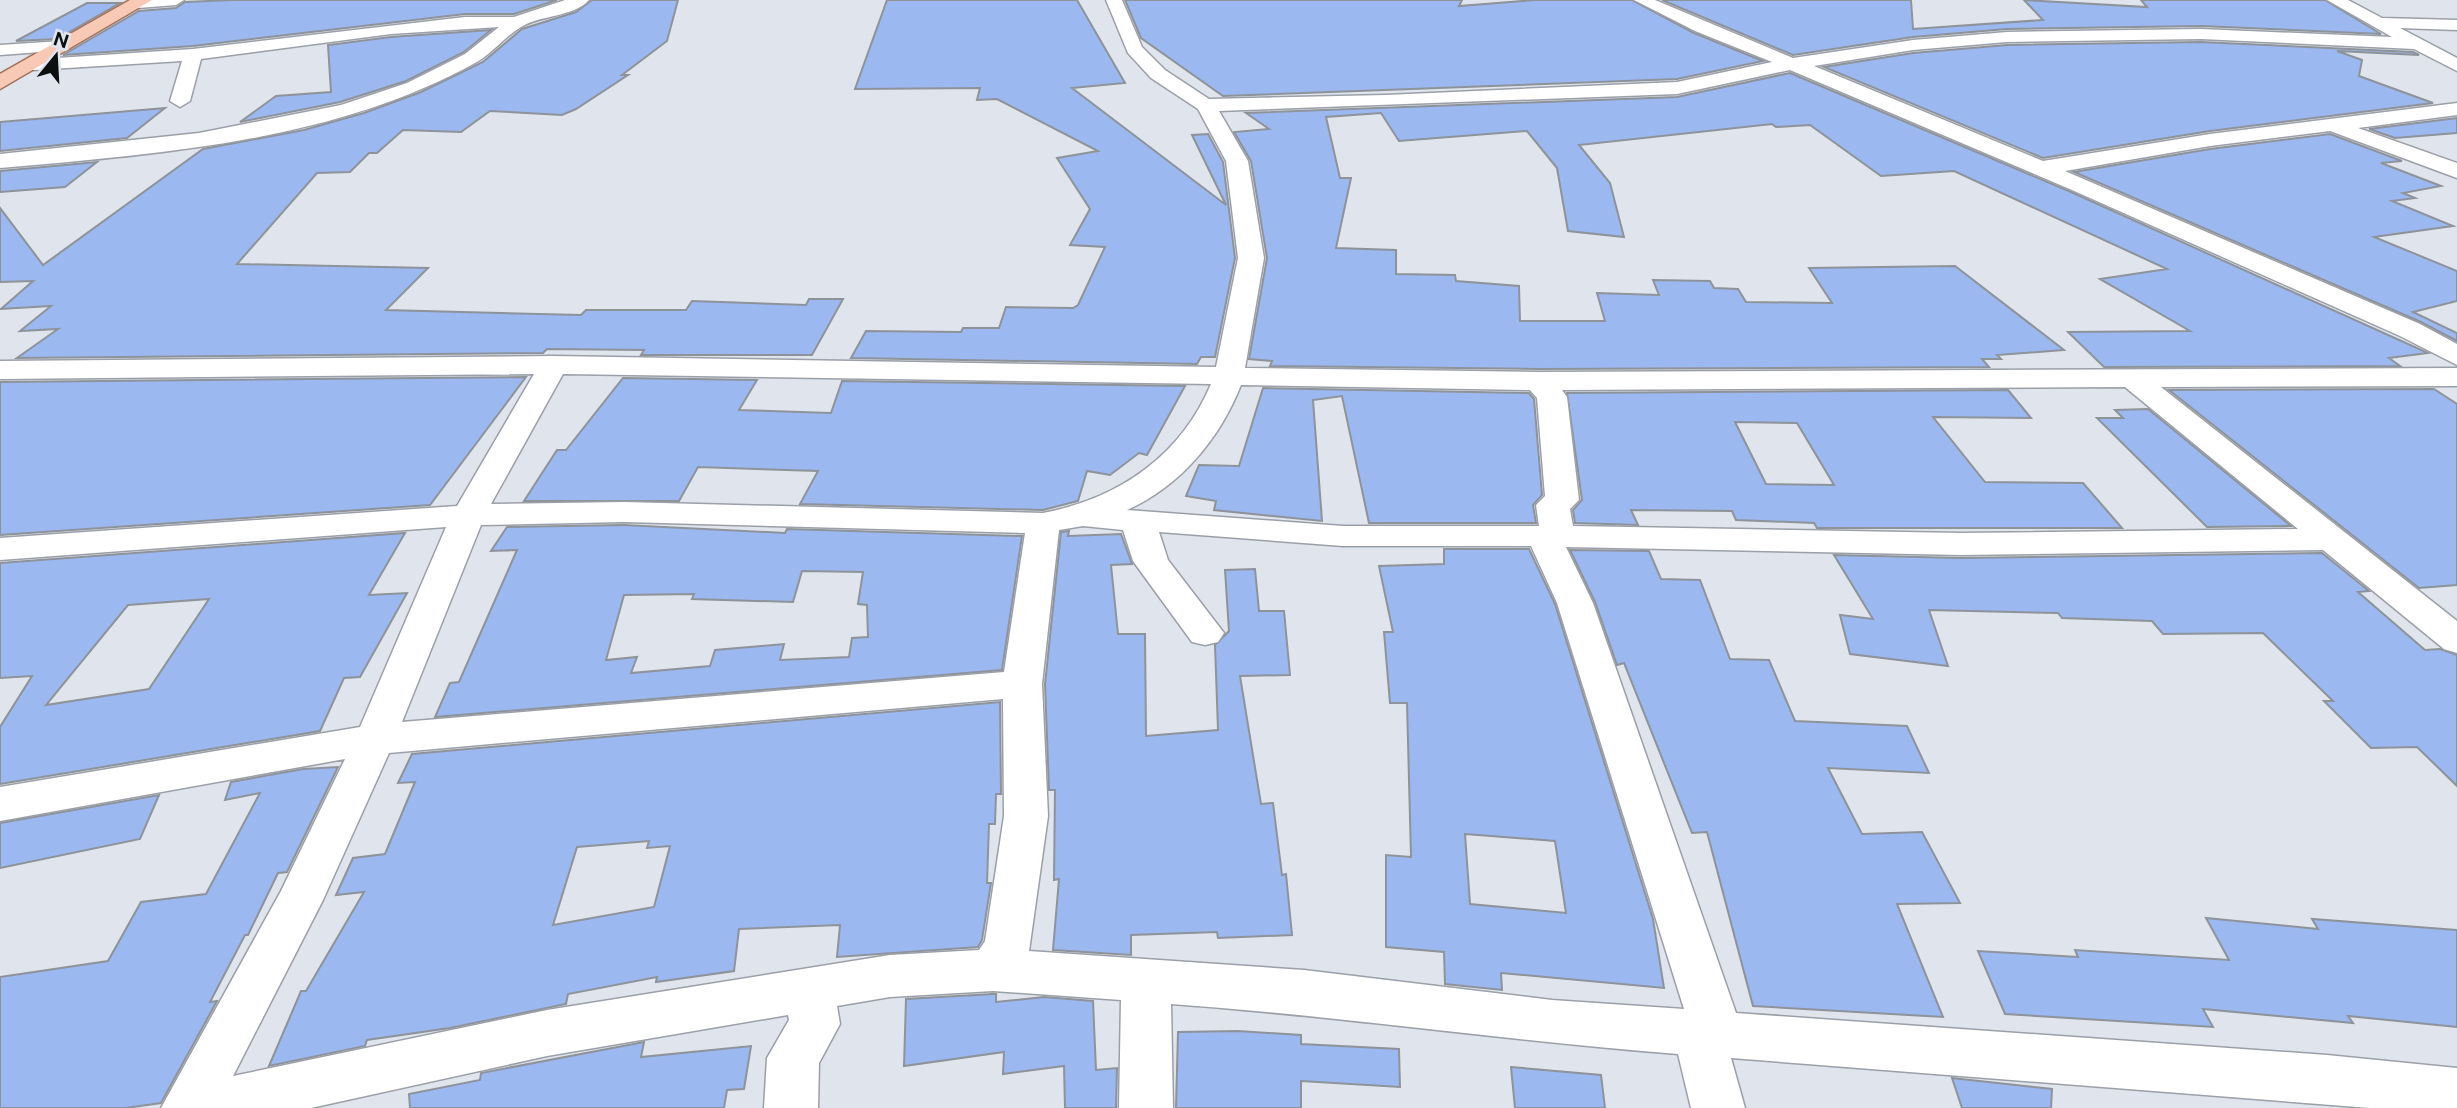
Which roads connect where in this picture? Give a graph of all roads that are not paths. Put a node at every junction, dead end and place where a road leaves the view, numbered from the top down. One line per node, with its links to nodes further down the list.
1 (176, 0): 6 (street)
2 (581, 0): 7 (street)
3 (1114, 0): 19 (street)
4 (1642, 0): 14 (street)
5 (2335, 0): 8 (street)
6 (140, 1): 11 (main road)
7 (516, 22): 13 (street); 22 (street)
8 (2376, 22): 9 (street); 10 (street)
9 (2457, 25)
10 (2418, 44): 14 (street); 16 (street)
11 (62, 46): 12 (street); 15 (main road)
12 (0, 50)
13 (193, 55): 15 (street); 18 (street)
14 (1795, 63): 19 (street); 23 (street)
15 (34, 64): 17 (main road)
16 (2457, 65)
17 (0, 83)
18 (180, 101)
19 (1205, 105): 28 (street)
20 (2457, 108): 21 (street)
21 (2334, 126): 23 (street); 24 (street)
22 (0, 161)
23 (2042, 168): 25 (street)
24 (2457, 171)
25 (2457, 356)
26 (552, 365): 27 (street); 28 (street); 32 (street)
27 (0, 370)
28 (1229, 377): 30 (street); 33 (street)
29 (2134, 380): 30 (street); 31 (street); 37 (street)
30 (1538, 381): 36 (street)
31 (2450, 382)
32 (468, 515): 35 (street); 38 (street); 42 (street)
33 (1081, 516): 34 (street); 35 (street)
34 (1135, 520): 36 (street); 39 (street)
35 (1043, 523): 41 (street)
36 (1550, 536): 37 (street); 47 (street)
37 (2331, 539): 40 (street)
38 (0, 549)
39 (1205, 633)
40 (2457, 640)
41 (1022, 684): 42 (street); 44 (street)
42 (375, 739): 43 (street); 49 (street)
43 (0, 804)
44 (993, 970): 45 (street); 46 (street)
45 (1146, 980): 47 (street); 52 (street)
46 (809, 988): 50 (street); 51 (street)
47 (1707, 1032): 48 (street); 53 (street)
48 (2457, 1093)
49 (188, 1108)
50 (198, 1108)
51 (791, 1108)
52 (1146, 1108)
53 (1718, 1108)

